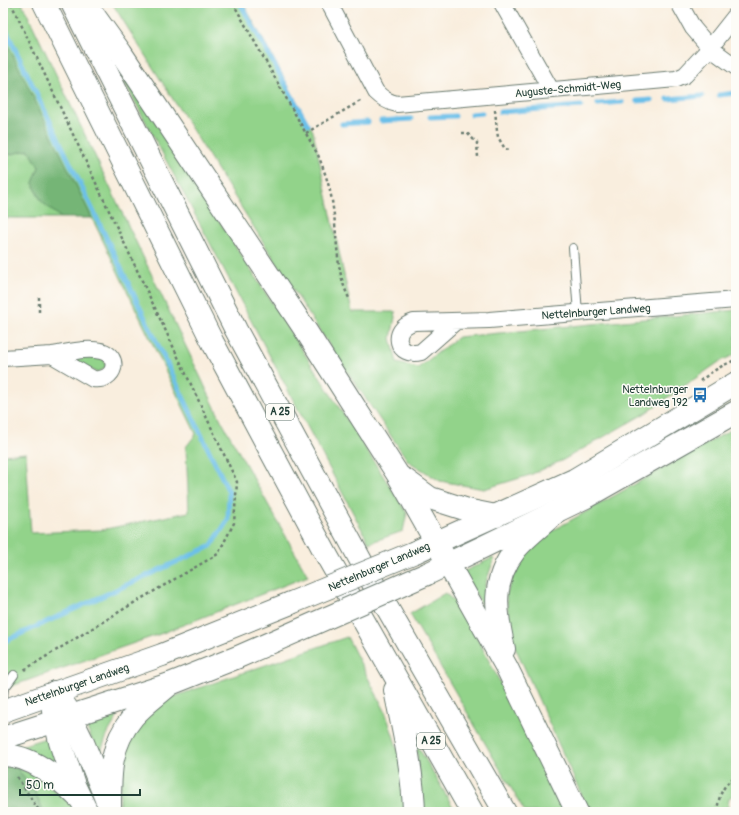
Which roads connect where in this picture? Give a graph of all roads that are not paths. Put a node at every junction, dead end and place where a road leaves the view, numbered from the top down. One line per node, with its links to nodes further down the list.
1 (44, 3): 25 (main road, A 25)
2 (72, 3): 36 (main road, A 25)
3 (85, 3): 19 (main road)
4 (328, 3): 10 (street, Auguste-Schmidt-Weg)
5 (502, 3): 10 (street)
6 (679, 3): 8 (street)
7 (736, 15): 8 (street, Auguste-Schmidt-Weg)
8 (710, 48): 9 (street); 10 (street, Auguste-Schmidt-Weg)
9 (736, 68)
10 (551, 90)
11 (573, 248): 13 (lane)
12 (736, 300): 13 (street, Nettelnburger Landweg)
13 (578, 313): 14 (street, Nettelnburger Landweg)
14 (455, 322)
15 (52, 354): 16 (street)
16 (3, 358)
17 (736, 383): 21 (main road, Nettelnburger Landweg)
18 (736, 412): 20 (main road)
19 (398, 475): 21 (main road); 22 (main road)
20 (554, 514): 23 (main road); 24 (main road)
21 (496, 516): 22 (main road, Nettelnburger Landweg)
22 (437, 543): 23 (main road); 28 (main road, Nettelnburger Landweg, bridge)
23 (448, 563): 24 (main road); 27 (main road, bridge)
24 (507, 668): 37 (main road)
25 (390, 669): 34 (main road); 35 (main road, A 25)
26 (14, 675): 29 (lane)
27 (170, 684): 30 (main road); 33 (main road)
28 (55, 692): 30 (main road); 31 (main road, Nettelnburger Landweg)
29 (3, 698)
30 (63, 718): 31 (main road); 32 (main road); 33 (main road)
31 (6, 743): 32 (main road)
32 (84, 805)
33 (111, 810)
34 (414, 812)
35 (472, 812)
36 (505, 812)
37 (577, 812)

